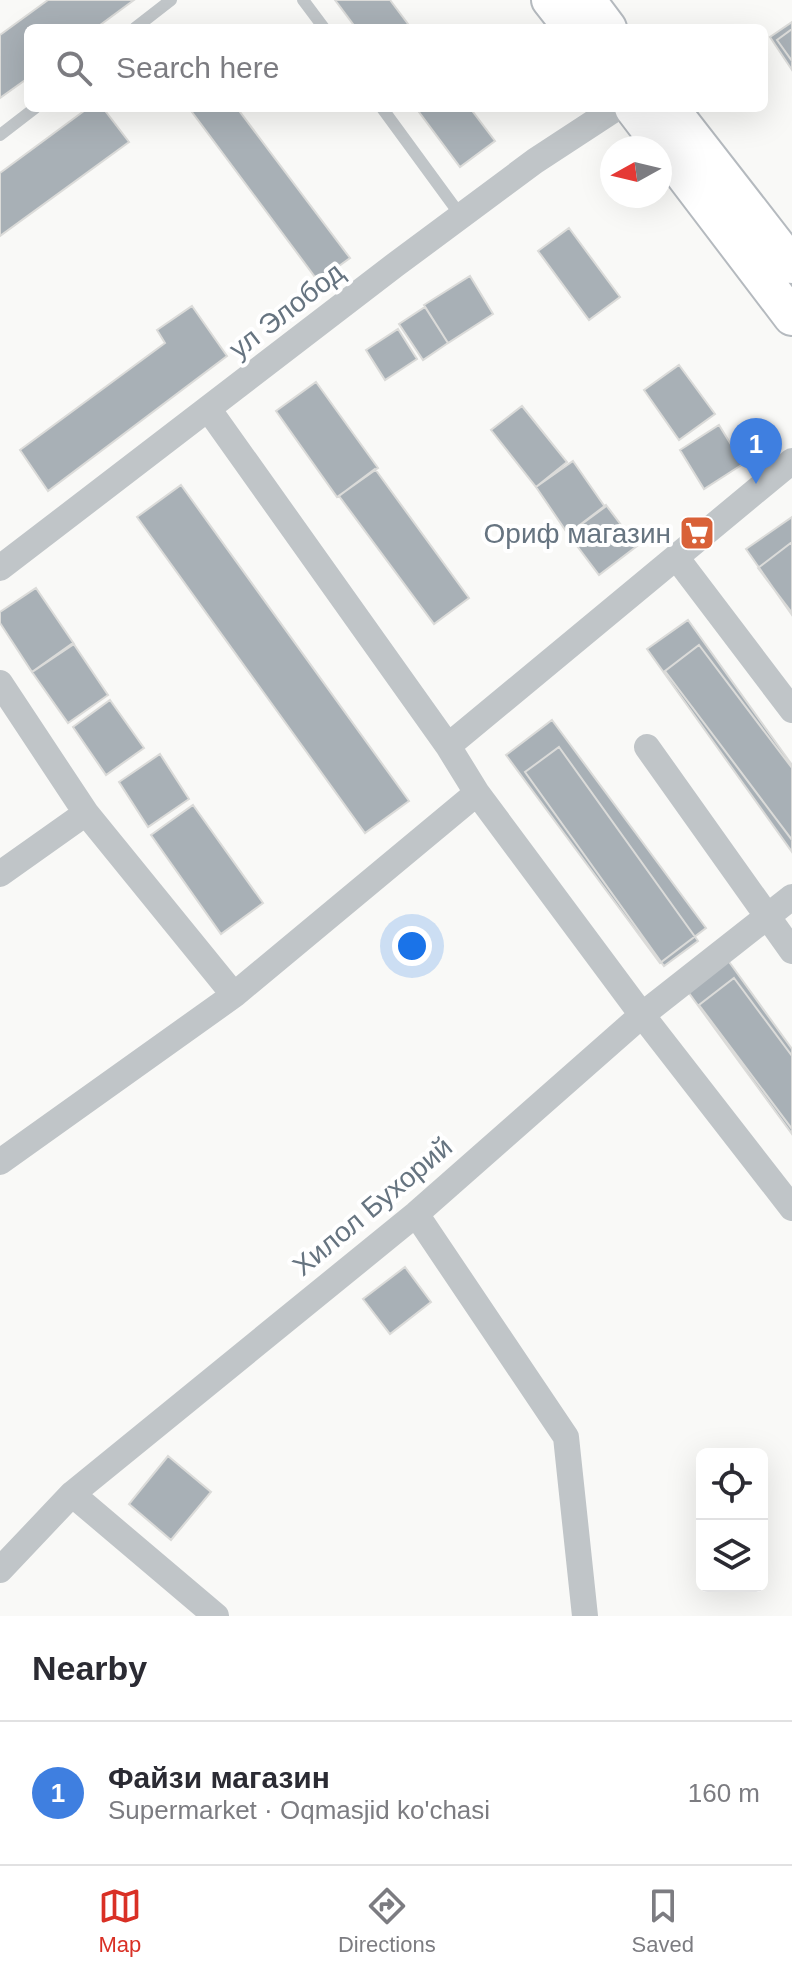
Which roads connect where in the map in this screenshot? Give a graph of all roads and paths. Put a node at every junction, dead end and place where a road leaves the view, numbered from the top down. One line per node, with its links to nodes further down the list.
1 (171, 0): 5 (lane)
2 (303, 0): 6 (lane)
3 (550, 0): 7 (main road)
4 (587, 0): 8 (main road)
5 (140, 24)
6 (321, 24)
7 (569, 24)
8 (605, 24)
9 (30, 112): 14 (lane)
10 (385, 112): 15 (lane)
11 (610, 112): 15 (street, ул Элобод)
12 (636, 112): 17 (main road)
13 (673, 112): 16 (main road)
14 (0, 135)
15 (461, 216): 18 (street, ул Элобод)
16 (792, 265)
17 (792, 317)
18 (209, 410): 21 (street, ул Элобод); 24 (street)
19 (792, 461): 20 (street)
20 (676, 557): 23 (street); 24 (street)
21 (0, 568)
22 (0, 683): 27 (street)
23 (792, 710)
24 (448, 746): 26 (street)
25 (647, 747): 30 (street)
26 (477, 793): 32 (street); 33 (street)
27 (86, 813): 28 (street); 32 (street)
28 (0, 874)
29 (792, 897): 30 (street, Хилол Бухорий)
30 (767, 916): 31 (street); 33 (street, Хилол Бухорий)
31 (792, 951)
32 (234, 995): 34 (street)
33 (642, 1015): 35 (street); 36 (street, Хилол Бухорий)
34 (0, 1162)
35 (792, 1208)
36 (416, 1214): 37 (street, Хилол Бухорий); 40 (street)
37 (72, 1494): 38 (street, Хилол Бухорий); 39 (street)
38 (0, 1570)
39 (216, 1616)
40 (585, 1616)

